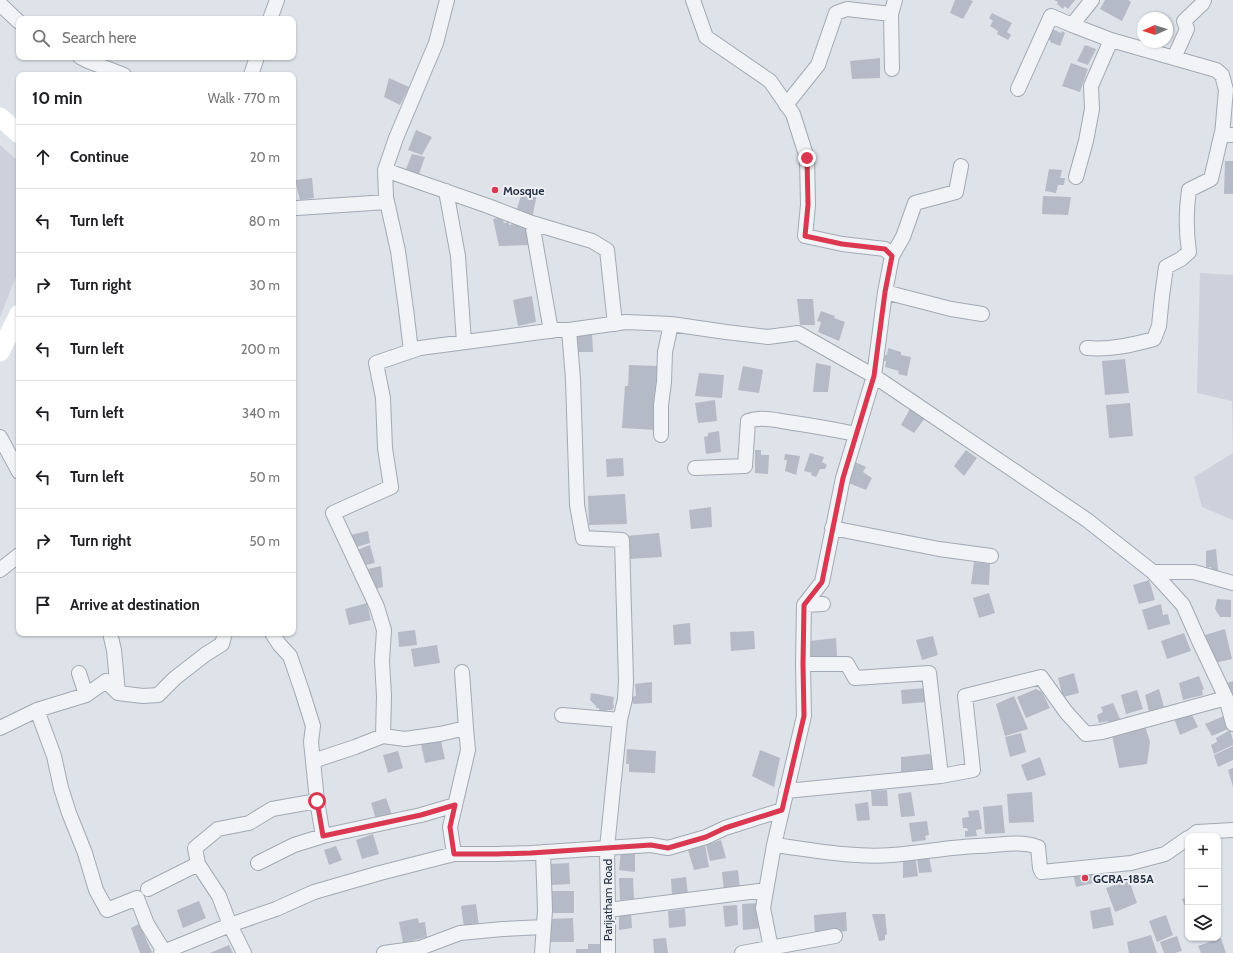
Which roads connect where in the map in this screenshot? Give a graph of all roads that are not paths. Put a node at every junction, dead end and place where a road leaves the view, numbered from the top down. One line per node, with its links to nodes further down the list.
1 (277, 0): 9 (street)
2 (447, 0): 25 (street)
3 (693, 0): 20 (street)
4 (895, 0): 8 (street)
5 (1092, 0): 11 (street)
6 (1204, 0): 13 (street)
7 (0, 4): 10 (street)
8 (891, 14): 16 (street); 20 (street)
9 (271, 16)
10 (16, 19)
11 (1072, 25): 12 (street); 19 (street)
12 (1111, 40): 13 (street); 26 (street)
13 (1174, 58): 23 (street)
14 (86, 60): 17 (street)
15 (256, 60): 18 (street)
16 (892, 70)
17 (116, 72)
18 (252, 72)
19 (1018, 89)
20 (786, 105): 31 (street)
21 (0, 117): 22 (main road)
22 (16, 131)
23 (1227, 134): 40 (street)
24 (961, 166): 31 (street)
25 (385, 170): 27 (street); 28 (street)
26 (1076, 177)
27 (446, 191): 30 (street); 39 (street)
28 (387, 202): 29 (street); 42 (street)
29 (297, 208)
30 (532, 223): 35 (street); 38 (street)
31 (892, 256): 32 (street)
32 (885, 292): 33 (street); 43 (street)
33 (982, 314)
34 (16, 320): 41 (main road)
35 (615, 324): 36 (street); 37 (street)
36 (671, 324): 43 (street); 45 (street)
37 (569, 330): 38 (street); 68 (street, Parijatham Road)
38 (551, 331): 39 (street)
39 (464, 342): 42 (street)
40 (1087, 348)
41 (0, 352)
42 (411, 352): 72 (street)
43 (874, 376): 44 (street); 53 (street)
44 (856, 434): 48 (street); 49 (street)
45 (661, 435)
46 (0, 437): 47 (street)
47 (16, 466)
48 (695, 468)
49 (832, 528): 50 (street); 56 (street)
50 (991, 556)
51 (16, 557): 52 (street)
52 (0, 570)
53 (1153, 572): 54 (street); 65 (street)
54 (1233, 584)
55 (823, 604): 56 (street)
56 (804, 605): 60 (street)
57 (111, 636): 63 (street)
58 (274, 636): 73 (street)
59 (221, 637): 63 (street)
60 (803, 664): 74 (street); 75 (street)
61 (462, 672): 71 (street)
62 (79, 673): 64 (street)
63 (118, 693): 64 (street)
64 (86, 695): 66 (street)
65 (1226, 698): 69 (street); 74 (street)
66 (37, 710): 70 (street); 96 (street)
67 (562, 715): 68 (street)
68 (620, 720): 84 (street, Parijatham Road)
69 (1233, 724)
70 (0, 728)
71 (466, 728): 72 (street); 77 (street)
72 (383, 736): 73 (street)
73 (313, 761): 76 (street)
74 (941, 776): 75 (street)
75 (786, 791): 78 (street)
76 (317, 801): 81 (street); 88 (street)
77 (455, 805): 81 (street); 86 (street)
78 (782, 810): 83 (street); 84 (street)
79 (1233, 830): 80 (street)
80 (1196, 833)
81 (323, 836): 87 (street)
82 (1185, 840): 83 (street)
83 (774, 845): 90 (street)
84 (607, 848): 85 (street); 91 (street, Parijatham Road)
85 (543, 852): 86 (street); 93 (street)
86 (454, 854): 92 (street)
87 (258, 863)
88 (198, 864): 89 (street); 92 (street)
89 (148, 890)
90 (766, 890): 91 (street); 95 (street)
91 (608, 910): 100 (street, Parijatham Road)
92 (230, 925): 96 (street); 97 (street)
93 (543, 927): 98 (street); 99 (street)
94 (835, 936): 95 (street)
95 (772, 951): 101 (street)
96 (164, 952)
97 (244, 953)
98 (384, 953)
99 (542, 953)
100 (608, 953)
101 (742, 953)

